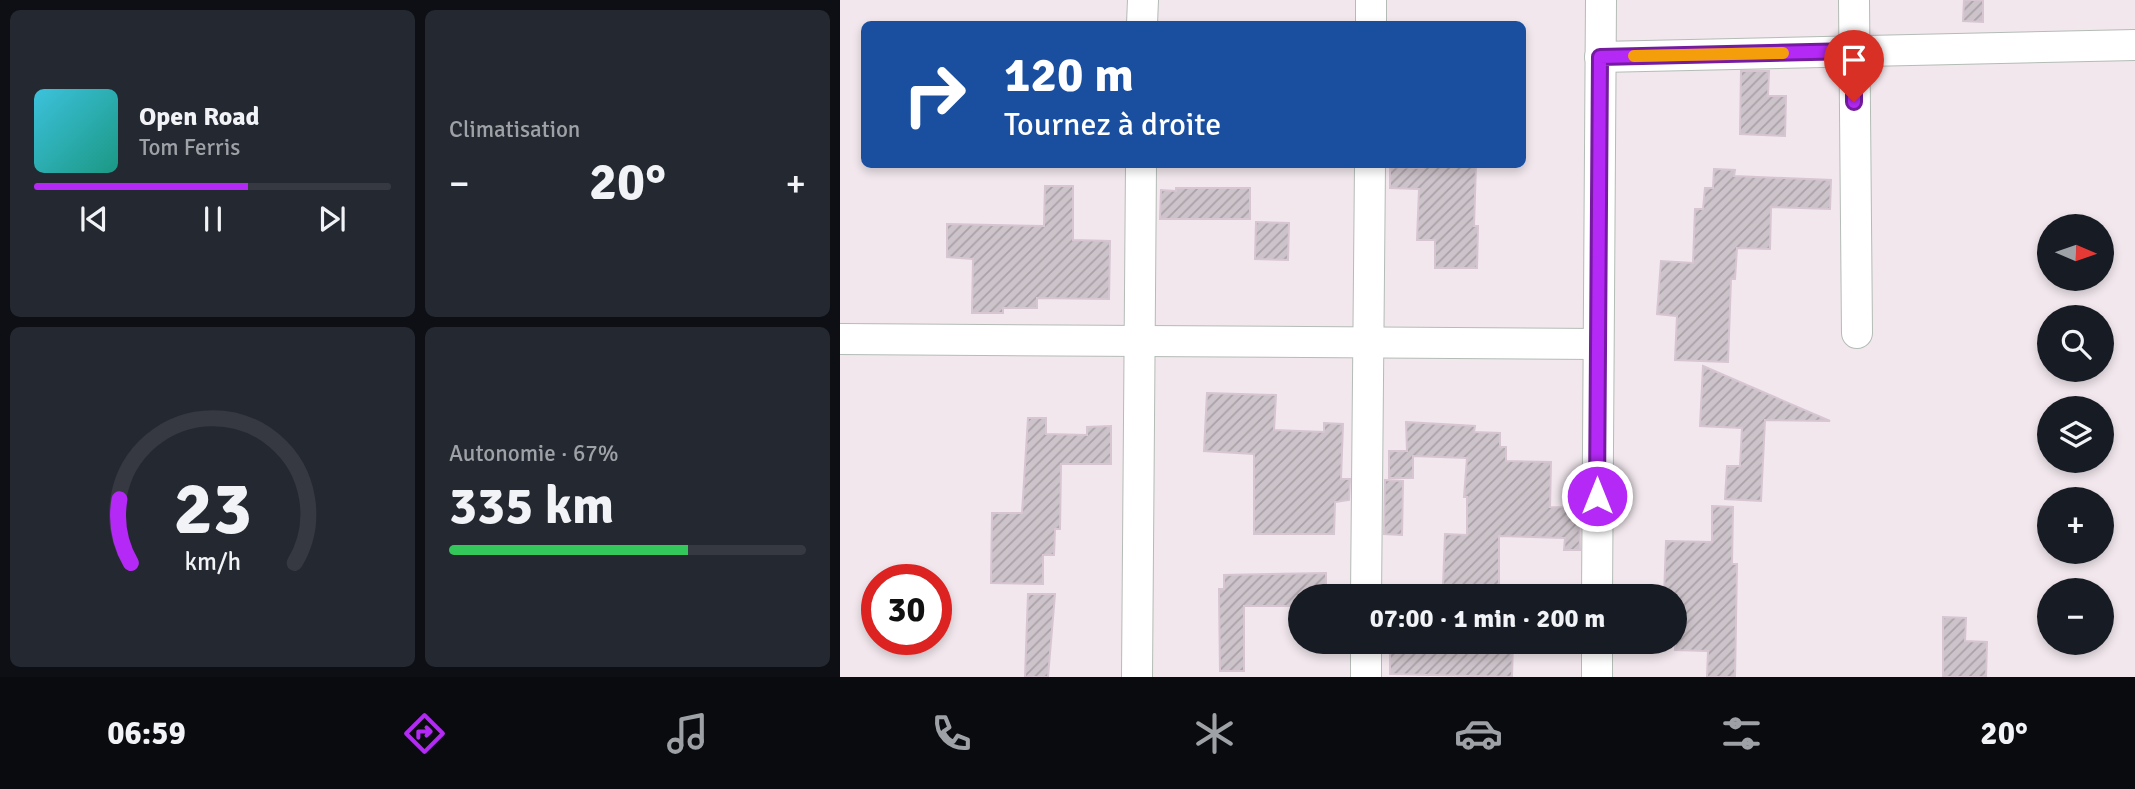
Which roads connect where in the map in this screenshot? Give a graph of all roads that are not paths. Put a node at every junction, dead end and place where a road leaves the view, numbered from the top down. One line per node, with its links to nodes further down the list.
1 (1143, 0): 5 (street)
2 (1371, 0): 6 (street)
3 (1601, 0): 9 (street)
4 (1854, 0): 8 (street)
5 (1142, 21)
6 (1371, 21)
7 (2135, 45): 8 (street)
8 (1854, 51): 9 (street); 12 (street)
9 (1600, 57): 16 (street)
10 (1141, 168): 14 (street)
11 (1370, 168): 15 (street)
12 (1857, 333)
13 (840, 339): 14 (street)
14 (1140, 341): 15 (street); 21 (street)
15 (1368, 343): 16 (street); 17 (street)
16 (1598, 344): 18 (street)
17 (1366, 584)
18 (1597, 584)
19 (1366, 654): 22 (street)
20 (1597, 654): 23 (street)
21 (1138, 677)
22 (1366, 677)
23 (1597, 677)

